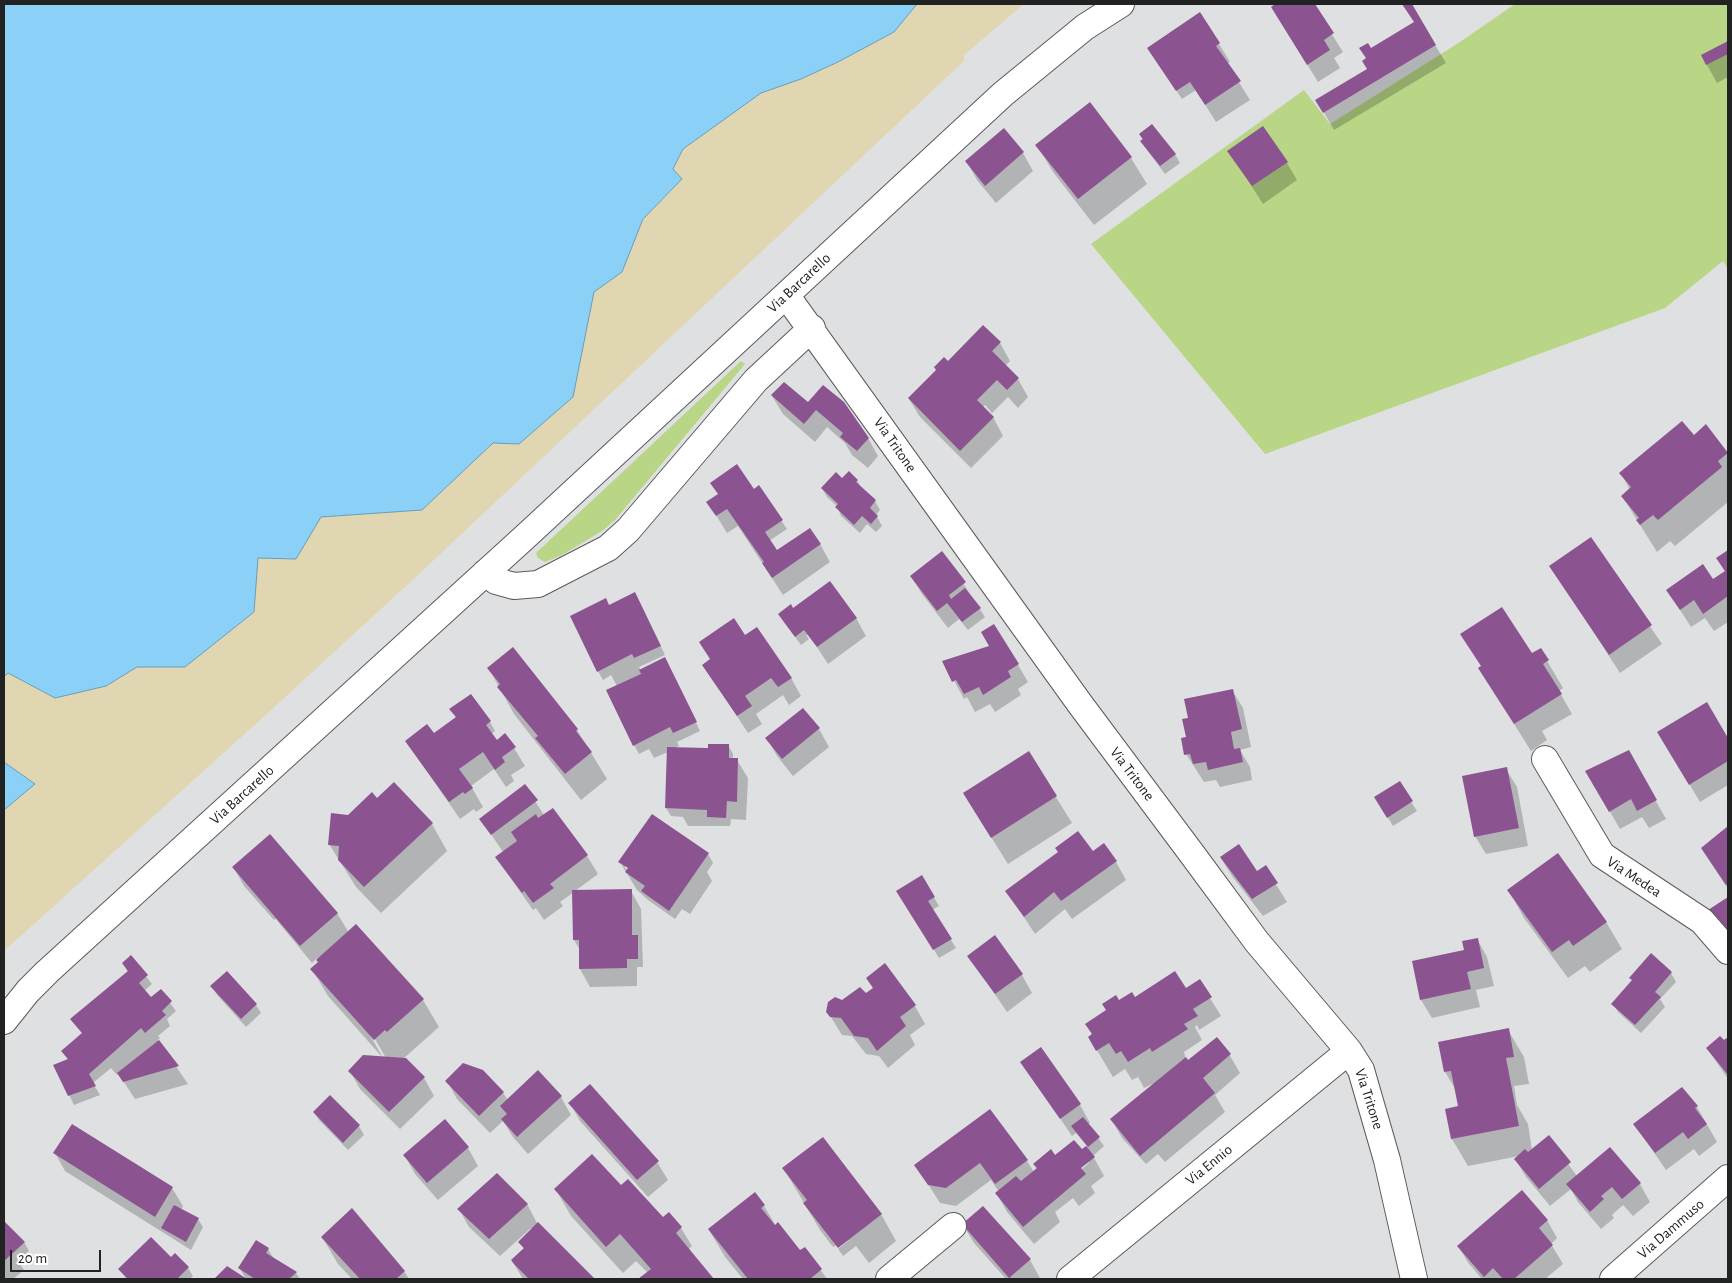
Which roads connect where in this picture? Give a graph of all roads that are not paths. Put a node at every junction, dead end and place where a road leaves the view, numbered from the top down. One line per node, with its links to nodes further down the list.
1 (1121, 4): 2 (street, Via Barcarello)
2 (786, 295): 3 (street, Via Tritone); 4 (street, Via Barcarello)
3 (812, 328): 4 (street); 8 (street, Via Tritone)
4 (486, 573): 7 (street, Via Barcarello)
5 (1545, 759): 6 (street, Via Medea)
6 (1728, 951)
7 (4, 1021)
8 (1349, 1051): 12 (street, Via Ennio); 13 (street, Via Tritone)
9 (1728, 1178): 14 (street, Via Dammuso)
10 (953, 1226): 11 (street)
11 (889, 1279)
12 (1070, 1279)
13 (1414, 1279)
14 (1613, 1279)

